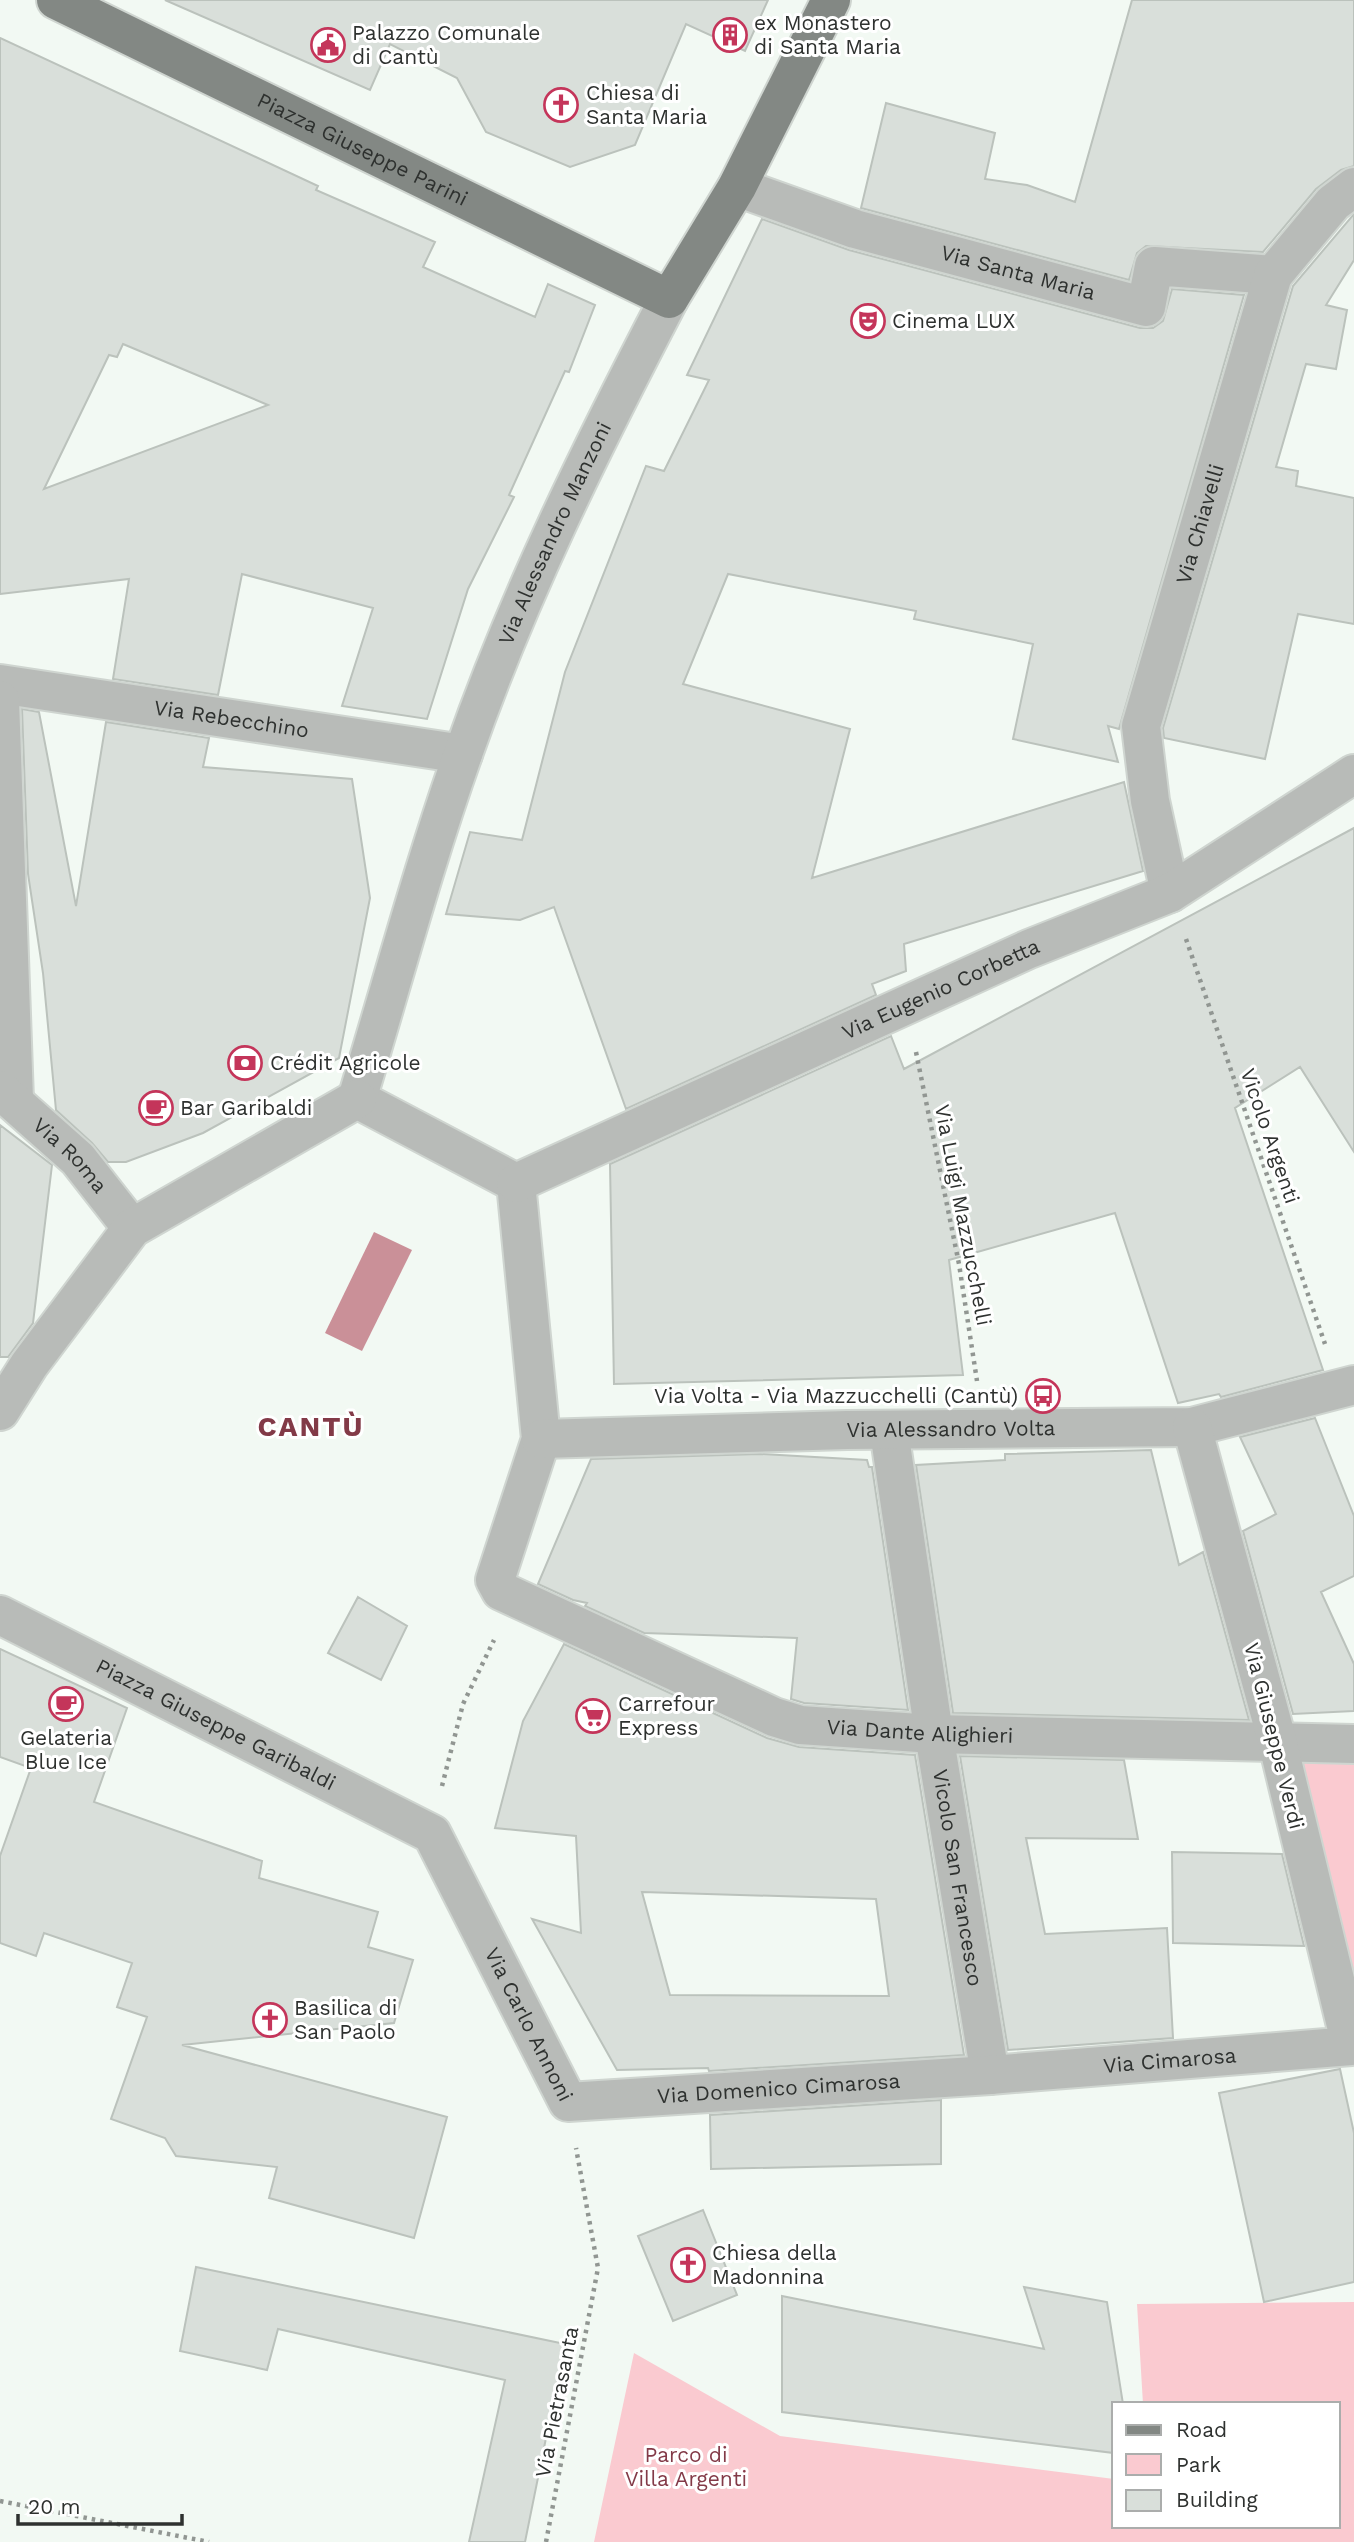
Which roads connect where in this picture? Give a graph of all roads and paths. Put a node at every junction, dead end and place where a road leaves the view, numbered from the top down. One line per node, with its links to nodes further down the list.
1 (56, 0): 6 (main road, Piazza Giuseppe Parini)
2 (831, 0): 3 (main road, Via Alessandro Manzoni)
3 (737, 187): 5 (street, Via Santa Maria); 6 (main road, Via Alessandro Manzoni)
4 (1354, 187): 5 (street, Via Chiavelli)
5 (1273, 275): 11 (street, Via Chiavelli)
6 (669, 299): 9 (street, Via Alessandro Manzoni)
7 (0, 684): 9 (street, Via Rebecchino)
8 (0, 700): 13 (street)
9 (463, 754): 14 (street, Via Alessandro Manzoni)
10 (1354, 774): 11 (street, Via Eugenio Corbetta)
11 (1170, 893): 12 (street, Via Eugenio Corbetta); 18 (path, Vicolo Argenti)
12 (907, 1007): 15 (street, Via Eugenio Corbetta); 21 (path, Via Luigi Mazzucchelli)
13 (7, 1095): 16 (street, Via Roma)
14 (357, 1099): 15 (street); 16 (street)
15 (516, 1183): 23 (street)
16 (132, 1228): 17 (street)
17 (15, 1359): 19 (street)
18 (1347, 1386): 20 (street, Via Alessandro Volta)
19 (0, 1411)
20 (1192, 1427): 21 (street, Via Alessandro Volta); 27 (street, Via Giuseppe Verdi)
21 (985, 1430): 22 (street, Via Alessandro Volta)
22 (889, 1431): 23 (street, Via Alessandro Volta); 26 (street, Vicolo San Francesco)
23 (541, 1439): 24 (street)
24 (514, 1598): 26 (street, Via Dante Alighieri); 29 (path)
25 (0, 1615): 29 (street, Piazza Giuseppe Garibaldi)
26 (934, 1734): 27 (street, Via Dante Alighieri); 31 (street, Vicolo San Francesco)
27 (1277, 1740): 28 (street, Via Dante Alighieri); 30 (street, Via Giuseppe Verdi)
28 (1354, 1744)
29 (432, 1833): 32 (street, Via Carlo Annoni)
30 (1351, 2046): 31 (street, Via Cimarosa)
31 (990, 2075): 32 (street, Via Domenico Cimarosa)
32 (568, 2102): 33 (path, Via Carlo Annoni)
33 (598, 2268): 36 (path, Via Pietrasanta)
34 (0, 2501): 35 (path)
35 (209, 2542)
36 (546, 2542)

